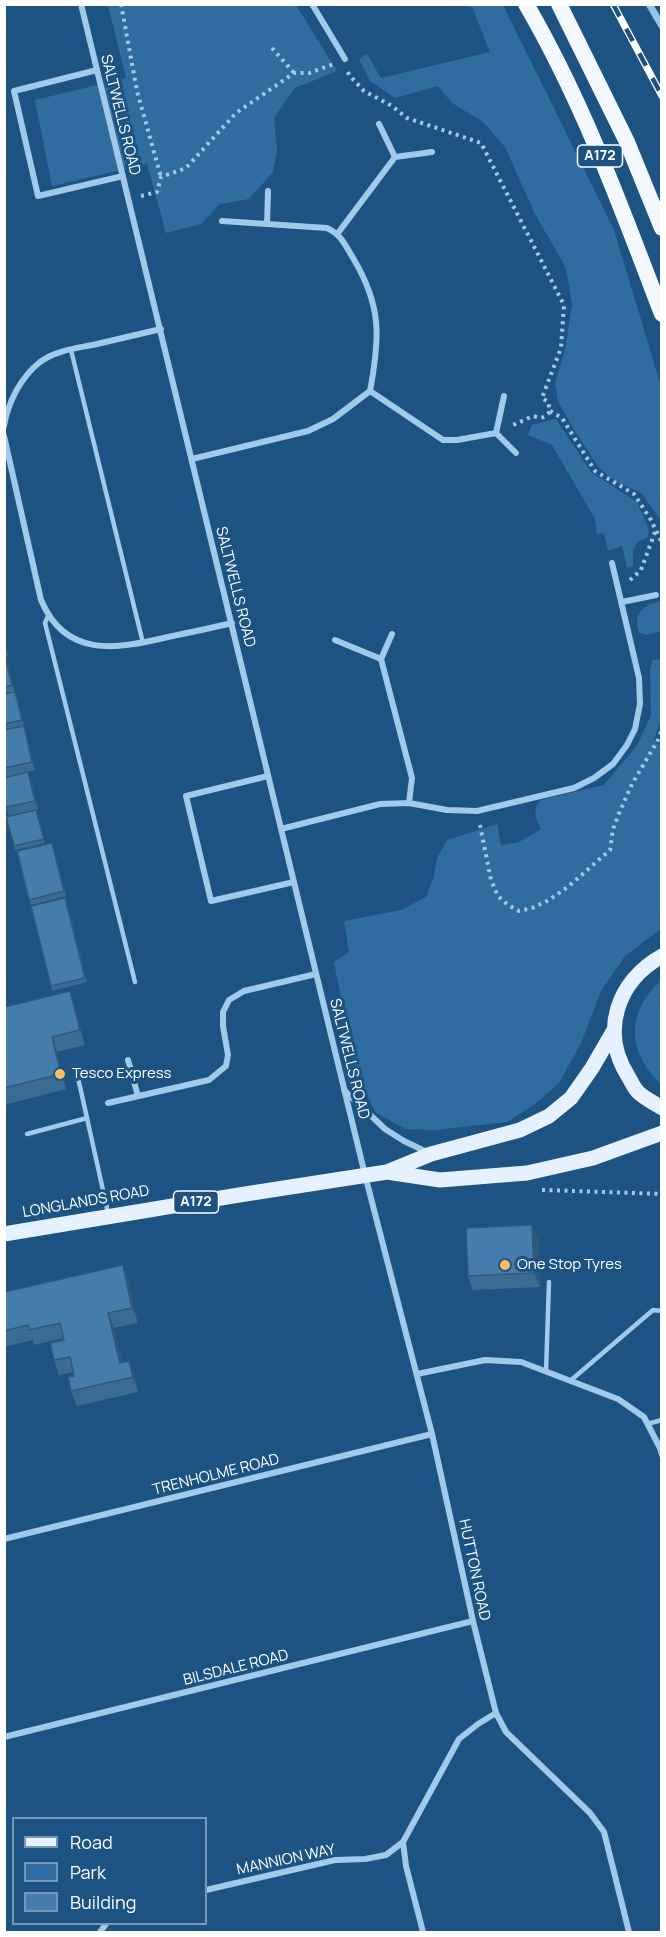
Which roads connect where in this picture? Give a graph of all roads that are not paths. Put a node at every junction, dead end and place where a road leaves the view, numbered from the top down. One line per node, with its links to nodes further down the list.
1 (81, 4): 6 (street, SALTWELLS ROAD)
2 (312, 4): 5 (street)
3 (526, 4): 16 (highway, A172)
4 (559, 4): 14 (highway, A172)
5 (345, 59)
6 (97, 70): 10 (street, SALTWELLS ROAD); 10 (street)
7 (379, 124): 9 (street)
8 (432, 152): 9 (street)
9 (395, 157): 15 (street)
10 (123, 176): 17 (street, SALTWELLS ROAD)
11 (268, 191): 13 (street)
12 (222, 221): 13 (street)
13 (267, 224): 15 (street)
14 (662, 228)
15 (338, 233): 19 (street)
16 (662, 314)
17 (160, 329): 18 (street); 26 (street, SALTWELLS ROAD)
18 (71, 350): 21 (street); 34 (lane)
19 (370, 391): 23 (street); 26 (street)
20 (504, 396): 23 (street)
21 (5, 416): 22 (street)
22 (4, 426)
23 (496, 433): 25 (street)
24 (4, 436): 30 (street)
25 (516, 453)
26 (192, 459): 31 (street, SALTWELLS ROAD)
27 (612, 563): 29 (street)
28 (656, 595): 29 (street)
29 (622, 602): 37 (street)
30 (48, 616): 34 (street); 42 (lane)
31 (232, 623): 34 (street); 36 (street, SALTWELLS ROAD)
32 (392, 633): 35 (street)
33 (335, 640): 35 (street)
34 (143, 643)
35 (381, 659): 37 (street)
36 (268, 776): 38 (street, SALTWELLS ROAD); 39 (street)
37 (409, 803): 38 (street)
38 (281, 829): 39 (street, SALTWELLS ROAD)
39 (294, 882): 41 (street, SALTWELLS ROAD)
40 (662, 956): 43 (main road, LONGLANDS ROAD)
41 (316, 974): 46 (street, SALTWELLS ROAD); 47 (street)
42 (135, 982)
43 (614, 1030): 49 (main road, LONGLANDS ROAD); 53 (main road, LONGLANDS ROAD / A172)
44 (128, 1060): 47 (street)
45 (76, 1069): 50 (lane)
46 (344, 1089): 53 (street); 55 (street, SALTWELLS ROAD)
47 (138, 1096): 48 (street)
48 (108, 1103)
49 (662, 1107)
50 (87, 1118): 52 (lane); 56 (lane)
51 (662, 1133): 54 (main road, LONGLANDS ROAD / A172)
52 (27, 1134)
53 (431, 1154): 54 (main road, LONGLANDS ROAD / A172)
54 (387, 1172): 55 (main road, LONGLANDS ROAD / A172)
55 (364, 1175): 56 (main road, LONGLANDS ROAD / A172); 61 (street, HUTTON ROAD)
56 (109, 1216): 57 (main road, LONGLANDS ROAD / A172)
57 (4, 1234)
58 (549, 1282): 60 (lane)
59 (662, 1311): 62 (lane)
60 (546, 1372): 61 (street); 62 (street)
61 (417, 1374): 65 (street, HUTTON ROAD)
62 (570, 1381): 64 (street)
63 (662, 1420): 64 (lane)
64 (647, 1424): 66 (street)
65 (432, 1434): 67 (street, TRENHOLME ROAD); 68 (street, HUTTON ROAD)
66 (662, 1455)
67 (4, 1539)
68 (473, 1622): 69 (street, HUTTON ROAD); 70 (street, BILSDALE ROAD)
69 (496, 1713): 71 (street); 74 (street, HUTTON ROAD)
70 (4, 1737)
71 (403, 1842): 72 (street, MANNION WAY); 73 (street)
72 (207, 1890)
73 (423, 1932)
74 (629, 1932)

